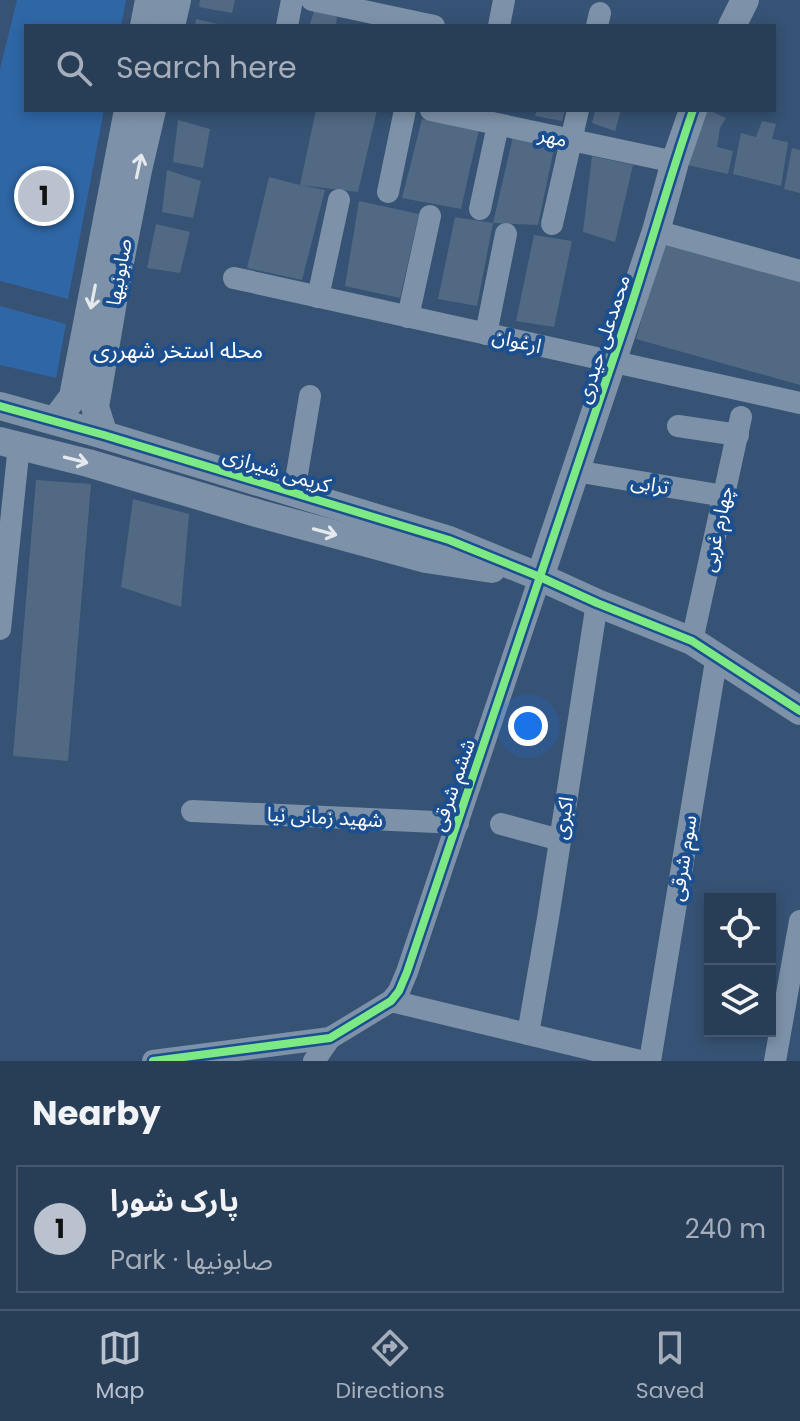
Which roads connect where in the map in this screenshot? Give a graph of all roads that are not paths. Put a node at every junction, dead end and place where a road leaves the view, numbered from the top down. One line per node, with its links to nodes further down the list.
1 (149, 0): 8 (street)
2 (177, 0): 9 (street)
3 (292, 0): 10 (street)
4 (312, 0): 7 (street)
5 (504, 0): 12 (street)
6 (745, 0): 13 (street)
7 (357, 12): 11 (street)
8 (144, 24)
9 (171, 24)
10 (287, 24)
11 (419, 24)
12 (499, 24)
13 (733, 24)
14 (128, 112): 36 (street, صابونیها, one-way to 36)
15 (152, 112): 36 (street, صابونیها, one-way to 15)
16 (405, 112): 23 (street)
17 (444, 112): 20 (street, مهر)
18 (578, 112): 21 (street)
19 (692, 112): 22 (street, محمدعلی حیدری)
20 (484, 118): 21 (street, مهر); 25 (street)
21 (572, 141): 22 (street, مهر); 27 (street)
22 (675, 162): 28 (street, محمدعلی حیدری)
23 (388, 192)
24 (339, 200): 32 (street)
25 (480, 209)
26 (430, 216): 33 (street)
27 (552, 224)
28 (656, 231): 30 (street); 35 (street, محمدعلی حیدری)
29 (506, 234): 34 (street)
30 (800, 271)
31 (234, 278): 32 (street, ارغوان)
32 (318, 297): 33 (street, ارغوان)
33 (408, 317): 34 (street, ارغوان)
34 (486, 334): 35 (street, ارغوان)
35 (612, 362): 38 (street, ارغوان); 44 (street, محمدعلی حیدری)
36 (92, 365): 40 (street, صابونیها); 42 (street, صابونیها)
37 (310, 396): 45 (street)
38 (800, 403)
39 (0, 406): 40 (street, کریمی شیرازی)
40 (55, 421): 42 (street, کریمی شیرازی)
41 (678, 426): 46 (street, چهارم غربی)
42 (104, 435): 45 (street, کریمی شیرازی)
43 (9, 443): 47 (street, one-way to 47); 49 (street)
44 (575, 471): 46 (street, ترابی); 47 (street, محمدعلی حیدری)
45 (294, 492): 47 (street, کریمی شیرازی)
46 (724, 496): 50 (street, چهارم غربی)
47 (540, 577): 48 (street); 54 (street, ششم شرقی)
48 (597, 603): 50 (street); 56 (street, اکبری)
49 (0, 629)
50 (692, 641): 51 (street)
51 (717, 655): 52 (street); 65 (street, سوم شرقی)
52 (800, 711)
53 (192, 811): 54 (street, شهید زمانی نیا)
54 (458, 823): 58 (street, ششم شرقی)
55 (501, 824): 56 (street)
56 (560, 840): 59 (street, اکبری)
57 (800, 921): 66 (street)
58 (391, 1001): 59 (street); 60 (street)
59 (528, 1034): 61 (street)
60 (330, 1038): 62 (street); 63 (street)
61 (595, 1056): 64 (street)
62 (153, 1061)
63 (314, 1061)
64 (640, 1061)
65 (650, 1061)
66 (775, 1061)

